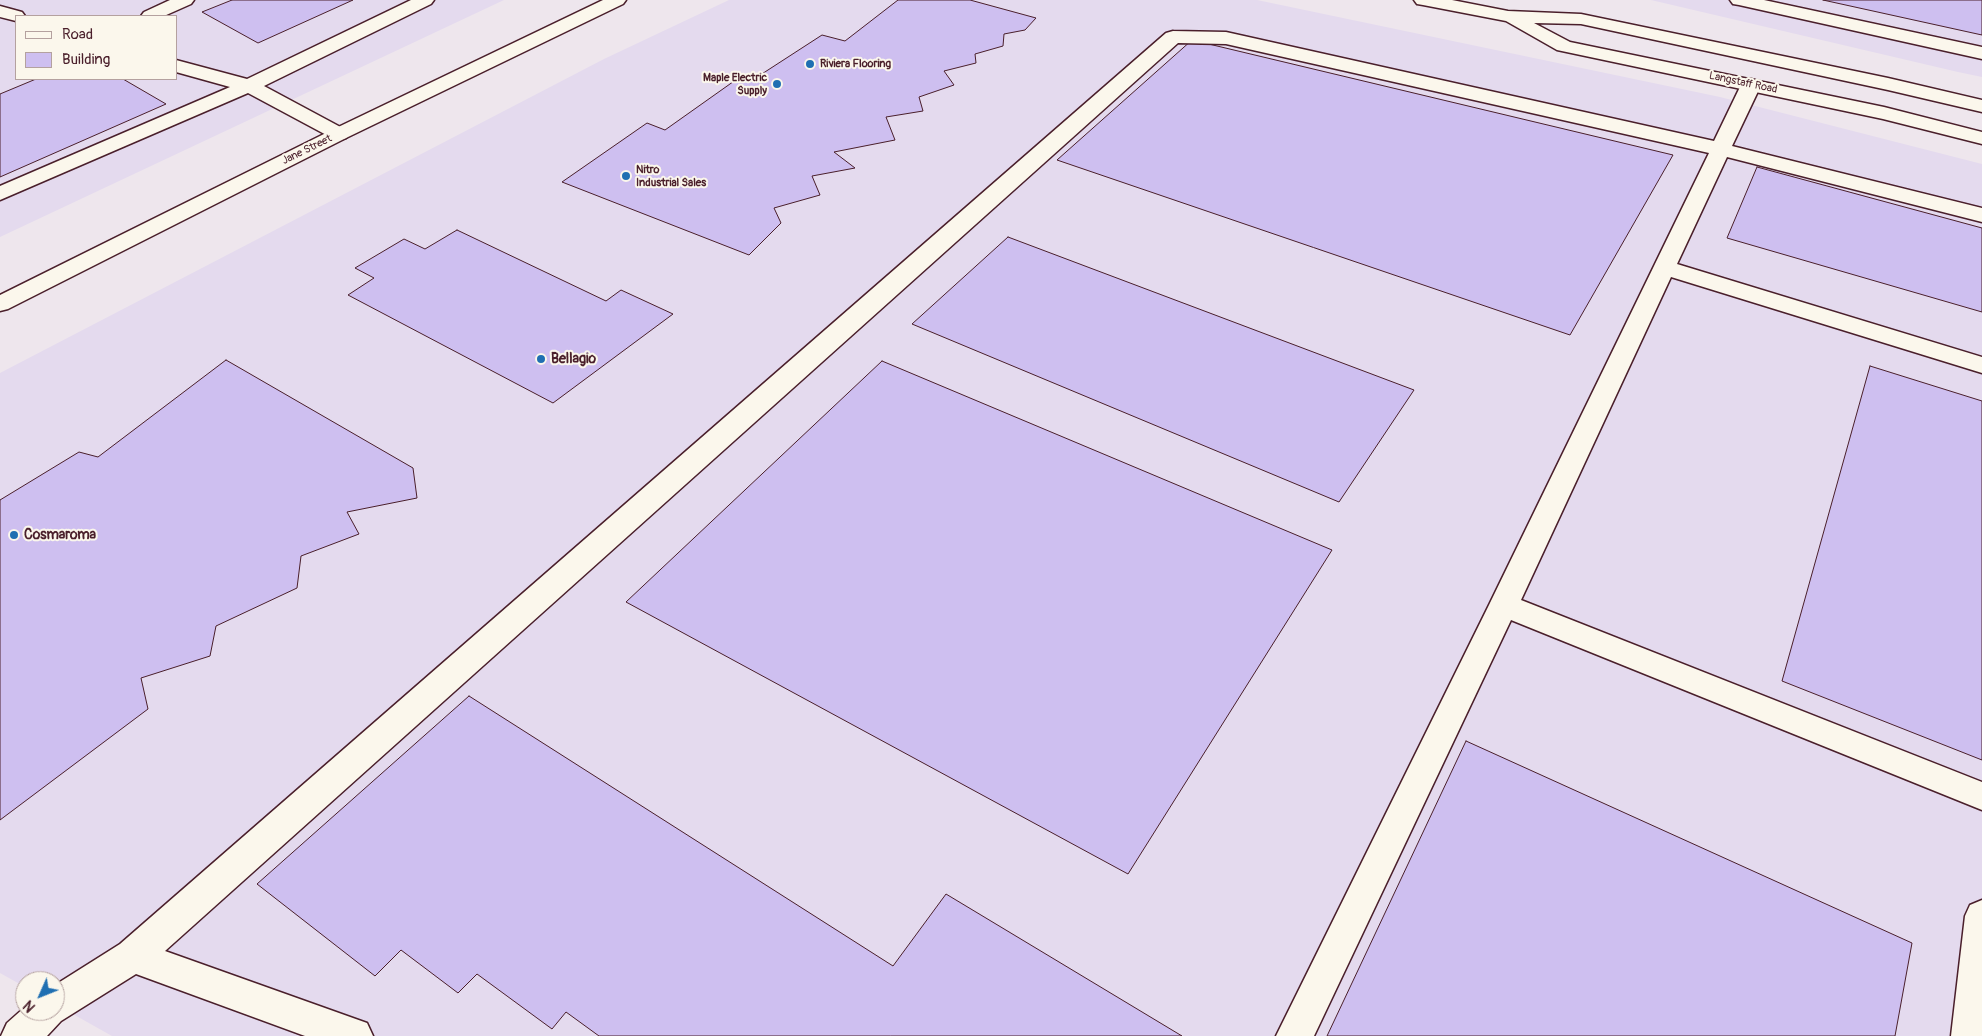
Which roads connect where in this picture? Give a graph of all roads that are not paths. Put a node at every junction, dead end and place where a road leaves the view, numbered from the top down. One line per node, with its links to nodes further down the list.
1 (185, 0): 7 (main road)
2 (425, 0): 13 (main road)
3 (617, 0): 15 (main road, Jane Street)
4 (1423, 0): 9 (main road, Langstaff Road)
5 (1739, 0): 10 (main road)
6 (0, 11): 8 (main road)
7 (152, 15)
8 (15, 16)
9 (1508, 16): 12 (main road, Langstaff Road); 14 (main road, Langstaff Road)
10 (1982, 53)
11 (178, 67): 13 (main road)
12 (1751, 85): 16 (main road, Langstaff Road); 17 (main road)
13 (248, 86): 15 (main road); 18 (main road)
14 (1982, 106)
15 (339, 134): 21 (main road, Jane Street)
16 (1982, 138)
17 (1720, 149): 19 (main road); 20 (main road); 26 (main road)
18 (0, 194)
19 (1982, 215)
20 (1664, 267): 22 (main road); 23 (main road)
21 (0, 304)
22 (1982, 365)
23 (1504, 605): 24 (main road); 31 (main road)
24 (1982, 796)
25 (1982, 916): 32 (main road)
26 (133, 956): 27 (main road); 30 (main road)
27 (65, 1000)
28 (36, 1021): 29 (main road)
29 (20, 1036)
30 (354, 1036)
31 (1295, 1036)
32 (1970, 1036)

